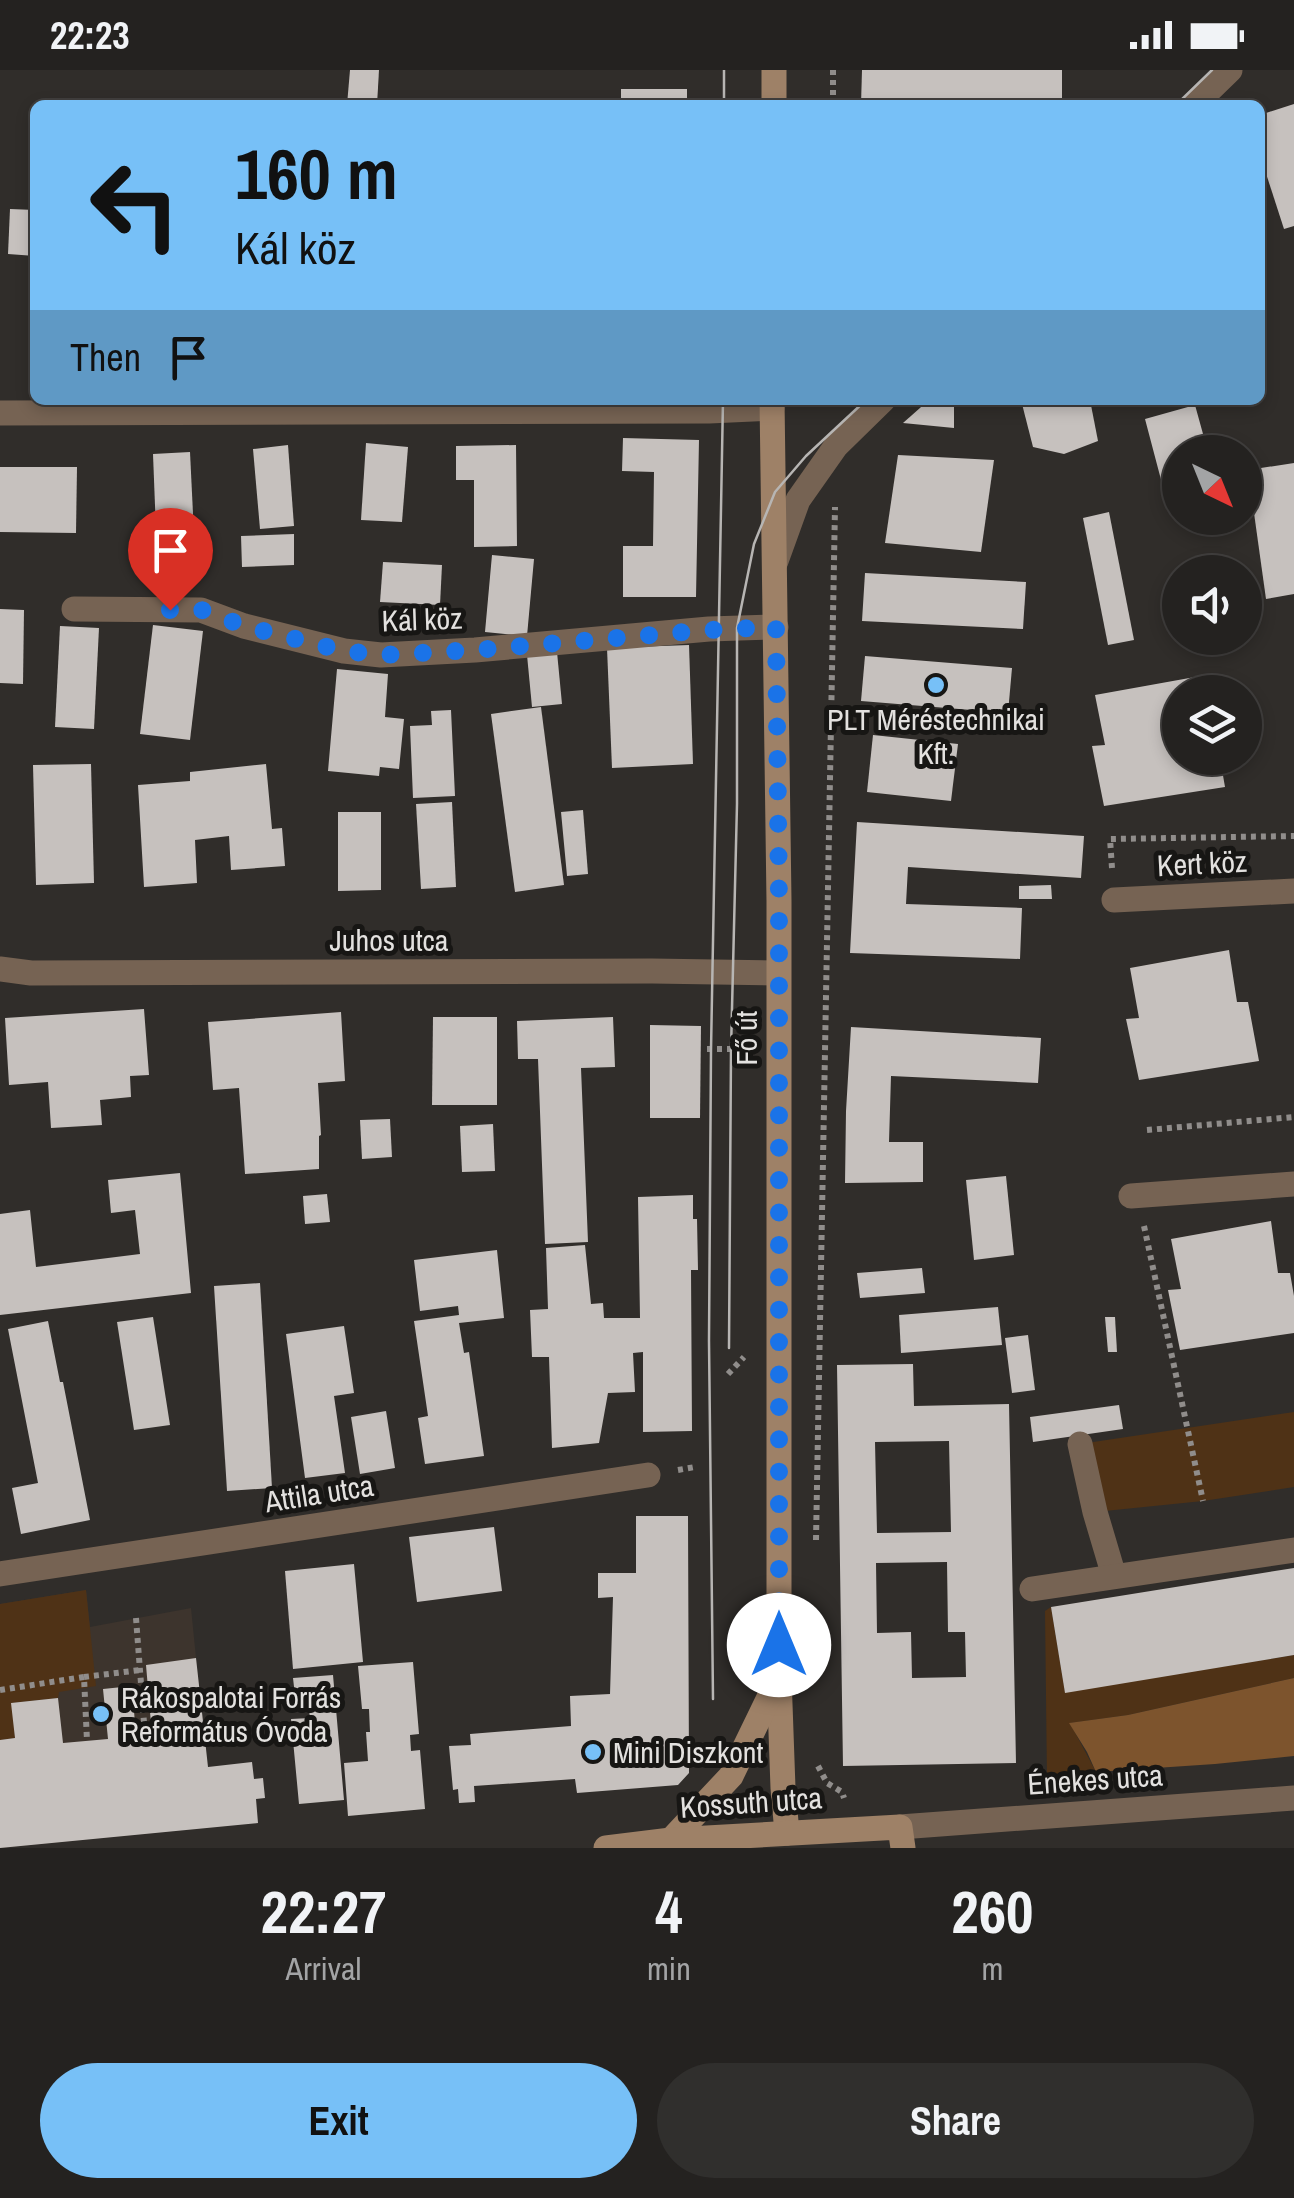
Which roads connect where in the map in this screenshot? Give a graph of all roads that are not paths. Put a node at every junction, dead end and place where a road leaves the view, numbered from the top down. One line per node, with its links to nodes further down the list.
1 (774, 70): 3 (street)
2 (1230, 70): 4 (street)
3 (774, 100)
4 (1199, 100)
5 (762, 405): 8 (street)
6 (772, 405): 9 (street, Fő út)
7 (878, 405): 9 (street)
8 (0, 414)
9 (773, 570): 11 (street, Fő út)
10 (74, 608): 11 (street, Kál köz)
11 (776, 627): 15 (street, Fő út)
12 (1294, 891): 13 (street, Kert köz)
13 (1114, 900)
14 (0, 969): 15 (street, Juhos utca)
15 (778, 973): 24 (street, Fő út)
16 (1294, 1184): 17 (street)
17 (1134, 1196)
18 (1080, 1444): 22 (street)
19 (648, 1475): 21 (street, Attila utca)
20 (1294, 1550): 22 (street)
21 (0, 1574)
22 (1114, 1576): 23 (street)
23 (1032, 1589)
24 (779, 1676): 26 (street, Fő út); 28 (street, Fő út)
25 (1294, 1798): 27 (street, Énekes utca)
26 (786, 1833): 27 (street, Kossuth utca); 28 (street, Kossuth utca)
27 (902, 1837)
28 (671, 1840): 29 (street, Kossuth utca)
29 (606, 1848)

